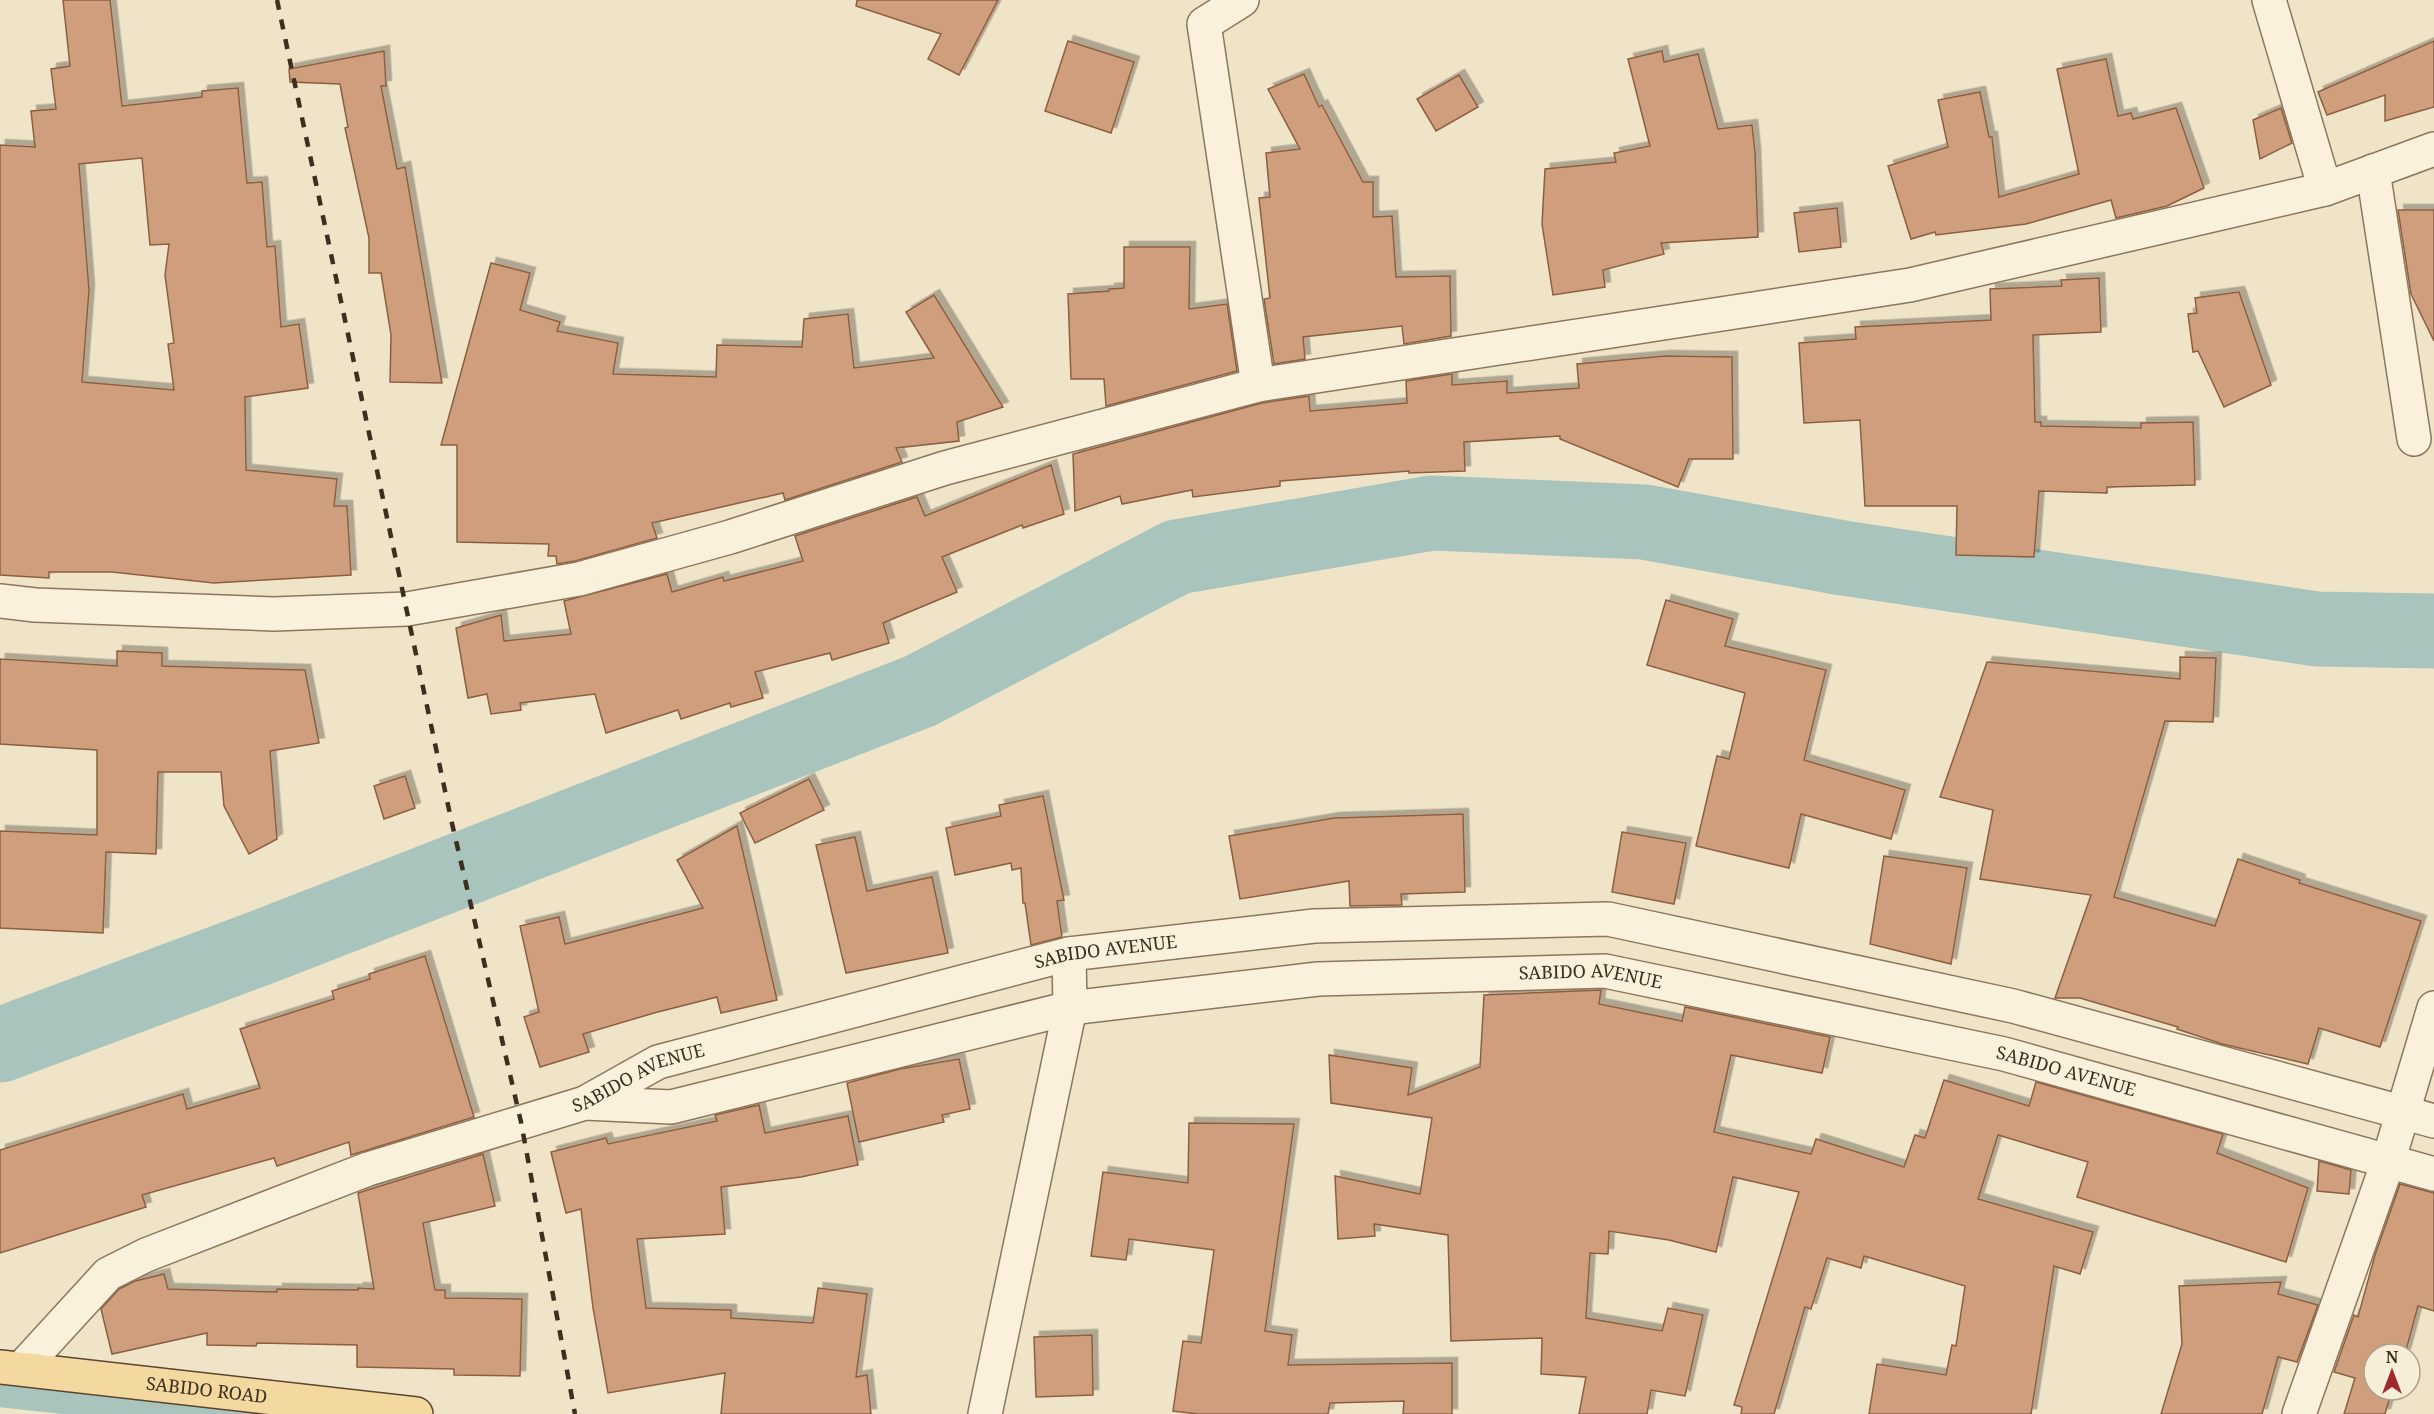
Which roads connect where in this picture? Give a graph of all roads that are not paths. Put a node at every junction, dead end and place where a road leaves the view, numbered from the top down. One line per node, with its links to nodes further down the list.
1 (1242, 0): 6 (street)
2 (2269, 0): 5 (street)
3 (2434, 149): 4 (street)
4 (2373, 171): 5 (street); 7 (street)
5 (2325, 189): 6 (street)
6 (1258, 386): 8 (street)
7 (2414, 439)
8 (0, 602)
9 (1608, 919): 10 (street, SABIDO AVENUE); 12 (street); 14 (street, SABIDO AVENUE)
10 (1314, 926): 11 (street, SABIDO AVENUE); 13 (street)
11 (1069, 954): 15 (street); 18 (street, SABIDO AVENUE)
12 (1605, 970): 13 (street, SABIDO AVENUE); 17 (street, SABIDO AVENUE)
13 (1318, 979): 15 (street, SABIDO AVENUE)
14 (2013, 1006): 17 (street); 19 (street, SABIDO AVENUE)
15 (1070, 1008): 18 (street, SABIDO AVENUE); 24 (street)
16 (2434, 1008): 19 (street)
17 (2004, 1054): 20 (street, SABIDO AVENUE)
18 (585, 1103): 22 (street)
19 (2419, 1116): 20 (street)
20 (2388, 1162): 21 (street, SABIDO AVENUE); 25 (street)
21 (2434, 1174)
22 (11, 1368): 23 (main road, SABIDO ROAD)
23 (416, 1414)
24 (985, 1414)
25 (2299, 1414)

